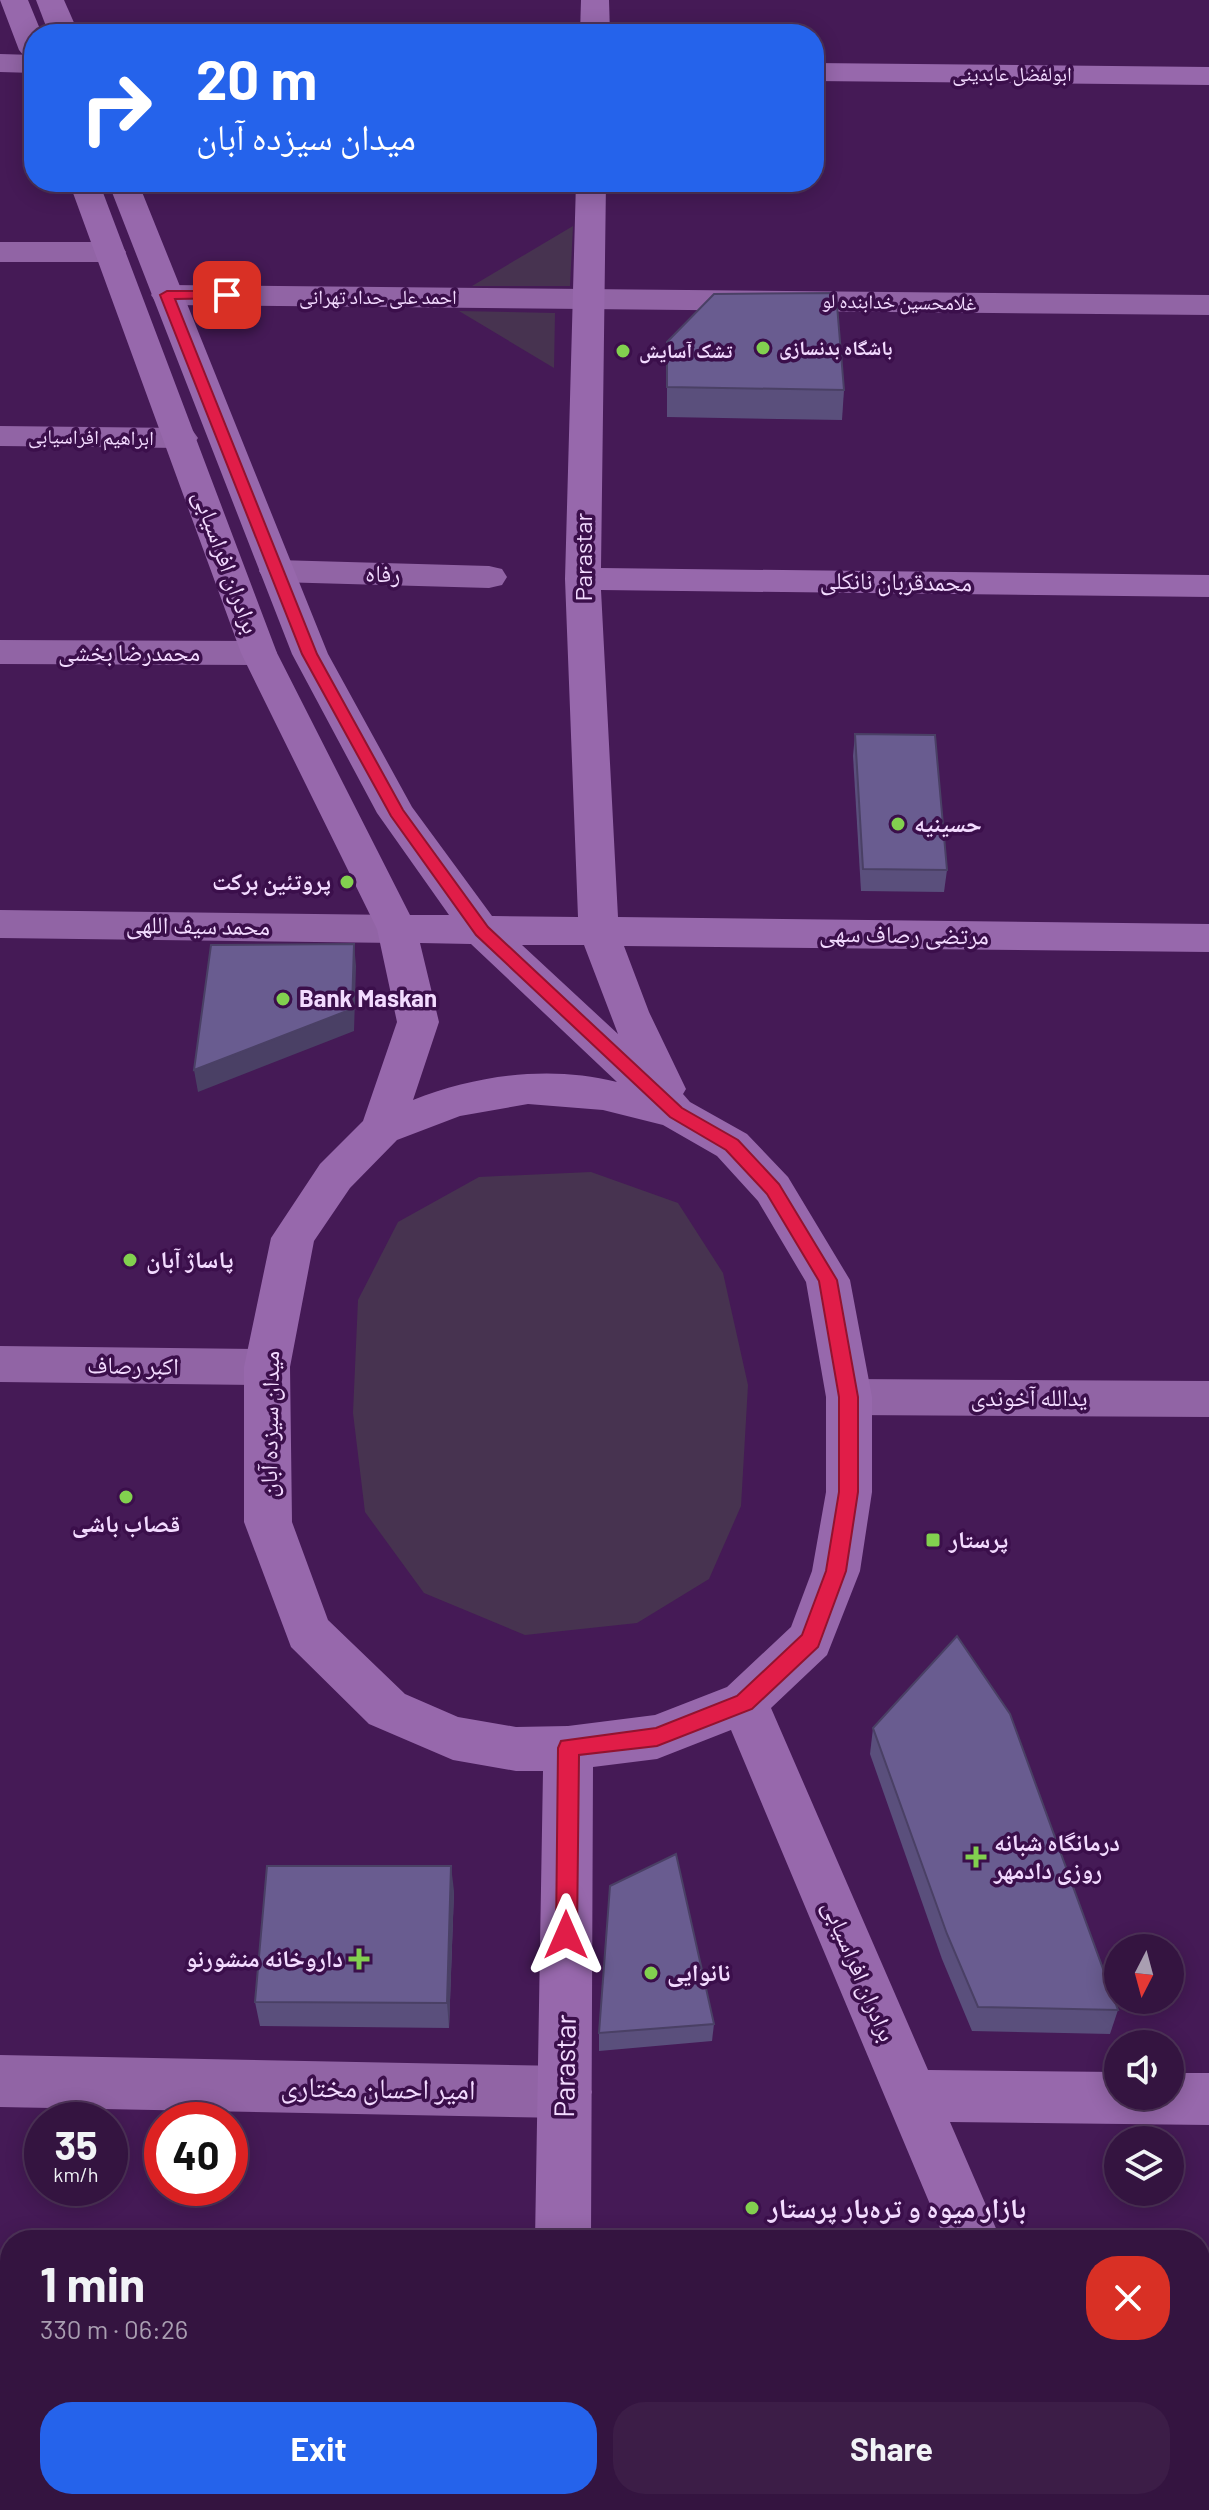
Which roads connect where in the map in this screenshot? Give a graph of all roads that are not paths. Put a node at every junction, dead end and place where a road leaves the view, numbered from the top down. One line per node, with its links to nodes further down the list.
1 (14, 0): 6 (street)
2 (50, 0): 4 (street)
3 (595, 0): 5 (street)
4 (60, 24)
5 (595, 24)
6 (24, 25)
7 (0, 63): 8 (street)
8 (24, 64)
9 (824, 72): 10 (street, ابولفضل عابدینی)
10 (1209, 76)
11 (88, 192): 15 (street, برادران افراسیابی)
12 (127, 192): 16 (street, برادران افراسیابی)
13 (591, 192): 17 (street, Parastar)
14 (0, 252): 15 (street)
15 (110, 252): 20 (street, برادران افراسیابی)
16 (167, 295): 17 (street, احمد علی حداد تهرانی); 21 (street, برادران افراسیابی)
17 (589, 298): 18 (street, غلامحسین خدابنده لو); 25 (street, Parastar)
18 (1209, 305)
19 (0, 436): 20 (street, ابراهیم افراسیابی)
20 (181, 438): 21 (street); 23 (street, برادران افراسیابی)
21 (224, 439): 22 (street, برادران افراسیابی)
22 (277, 571): 23 (street); 24 (street, رفاه); 31 (street, برادران افراسیابی)
23 (230, 573): 28 (street, برادران افراسیابی)
24 (489, 577)
25 (583, 579): 26 (street, محمدقربان نانکلی); 32 (street, Parastar)
26 (1209, 586)
27 (0, 652): 28 (street, محمدرضا بخشی)
28 (259, 653): 30 (street, برادران افراسیابی)
29 (0, 924): 30 (street, محمد سیف اللهی)
30 (397, 929): 31 (street, مرتضی رصاف سهی); 35 (street, برادران افراسیابی)
31 (482, 931): 32 (street, مرتضی رصاف سهی); 34 (street, برادران افراسیابی)
32 (599, 932): 33 (street, مرتضی رصاف سهی); 34 (street, Parastar)
33 (1209, 938)
34 (676, 1113): 35 (street, میدان سیزده آبان); 38 (street, میدان سیزده آبان)
35 (382, 1129): 37 (street, میدان سیزده آبان)
36 (0, 1364): 37 (street, اکبر رصاف)
37 (267, 1367): 41 (street, میدان سیزده آبان)
38 (849, 1397): 39 (street, یدالله آخوندی); 40 (street, میدان سیزده آبان)
39 (1209, 1399)
40 (744, 1702): 41 (street, میدان سیزده آبان); 44 (street, برادران افراسیابی)
41 (568, 1748): 43 (street, Parastar)
42 (0, 2081): 43 (street, امیر احسان مختاری)
43 (565, 2092): 46 (street, Parastar)
44 (912, 2096): 45 (street); 47 (street, برادران افراسیابی)
45 (1209, 2099)
46 (563, 2230)
47 (969, 2230)

